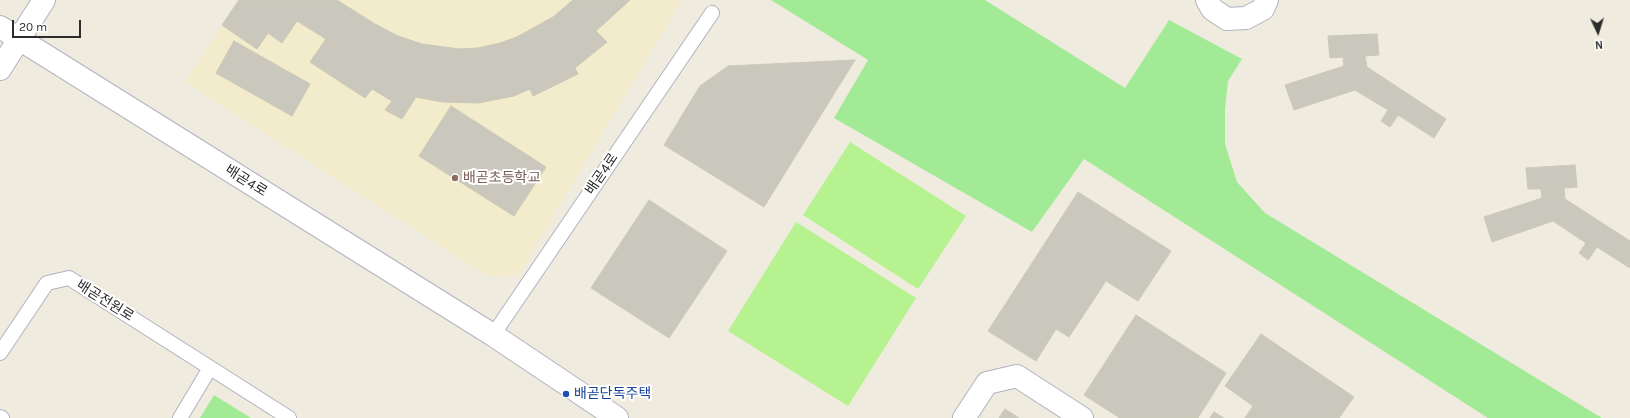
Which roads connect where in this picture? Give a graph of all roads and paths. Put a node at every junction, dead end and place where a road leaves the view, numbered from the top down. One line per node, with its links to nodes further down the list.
1 (44, 0): 6 (main road)
2 (1207, 0): 3 (main road)
3 (1267, 0)
4 (712, 13): 8 (lane, 배곧4로)
5 (0, 27): 6 (main road, 배곧4로)
6 (19, 39): 7 (main road); 8 (main road, 배곧4로)
7 (0, 69)
8 (493, 335): 13 (main road, 배곧4로)
9 (0, 354): 10 (lane, 배곧전원로)
10 (210, 368): 11 (lane); 12 (lane, 배곧전원로)
11 (180, 418)
12 (289, 418)
13 (617, 418)
14 (964, 418): 15 (main road)
15 (1082, 418)

